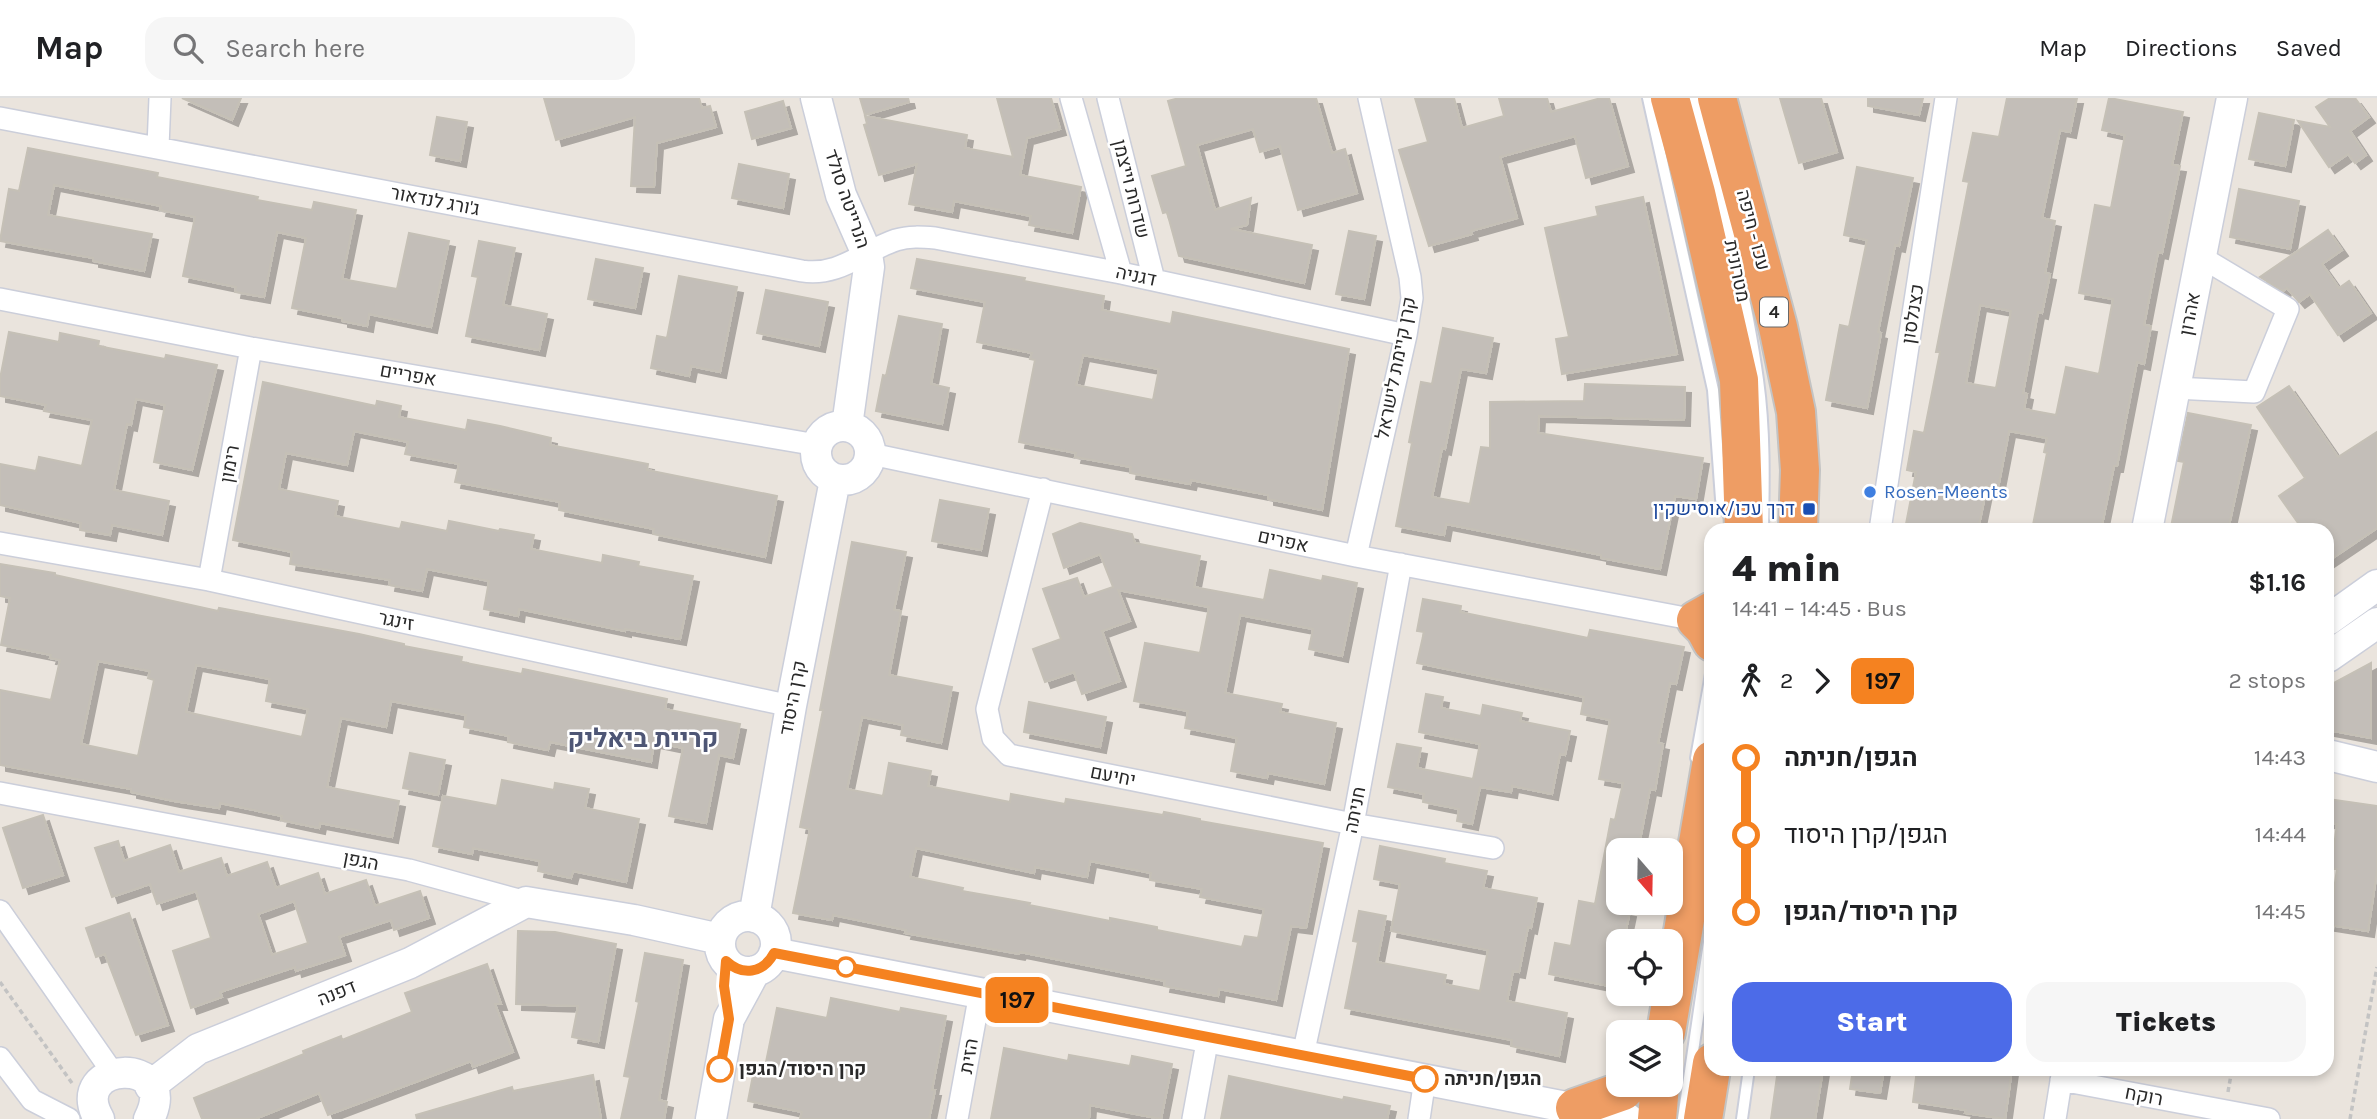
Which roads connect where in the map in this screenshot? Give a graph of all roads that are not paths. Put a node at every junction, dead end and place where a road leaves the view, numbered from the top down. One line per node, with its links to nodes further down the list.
1 (160, 98): 13 (street)
2 (816, 98): 14 (street, הנרייטה סולד)
3 (1071, 98): 16 (street, שדרות וייצמן)
4 (1108, 98): 17 (street, שדרות וייצמן)
5 (1369, 98): 19 (street, קרן קיימת לישראל)
6 (1648, 98): 29 (lane)
7 (1670, 98): 30 (highway)
8 (1694, 98): 31 (lane, מטרונית)
9 (1717, 98): 23 (highway, עכו - חיפה / 4)
10 (1946, 98): 33 (street, כצנלסון)
11 (2232, 98): 15 (street, אהרון)
12 (0, 118): 13 (street, ג'ורג לנדאור)
13 (158, 148): 14 (street, ג'ורג לנדאור)
14 (867, 254): 16 (street, דגניה); 24 (street, הנרייטה סולד)
15 (2201, 257): 22 (street, אהרון); 22 (street)
16 (1121, 272): 17 (street, דגניה)
17 (1154, 280): 19 (street, דגניה)
18 (0, 299): 20 (street, אפריים)
19 (1406, 335): 36 (street, קרן קיימת לישראל)
20 (251, 348): 25 (street, אפריים); 38 (street, רימון)
21 (1797, 365): 23 (lane)
22 (2175, 388): 34 (street, אהרון)
23 (1796, 412): 32 (highway, עכו - חיפה / 4)
24 (846, 426): 25 (street); 26 (street)
25 (817, 445): 27 (street)
26 (871, 454): 27 (street); 28 (street, אפרים)
27 (835, 480): 44 (street, קרן היסוד)
28 (1043, 489): 36 (street, אפרים); 49 (street, יחיעם)
29 (1733, 523)
30 (1744, 523)
31 (1763, 523)
32 (1798, 523)
33 (1881, 523)
34 (2148, 523)
35 (0, 543): 38 (street, זינגר)
36 (1356, 556): 37 (street, אפרים)
37 (1401, 564): 42 (street, אפרים); 49 (street, חניתה)
38 (209, 580): 44 (street, זינגר)
39 (2377, 585): 40 (street)
40 (2334, 616)
41 (2377, 623): 43 (street)
42 (1704, 624)
43 (2334, 653)
44 (791, 706): 53 (street, קרן היסוד)
45 (2334, 756): 47 (street)
46 (1703, 762): 59 (highway)
47 (2377, 767)
48 (0, 793): 51 (street, הגפן)
49 (1353, 824): 50 (street, יחיעם); 61 (street, חניתה)
50 (1493, 848)
51 (526, 902): 54 (street, הגפן); 68 (street, דפנה)
52 (0, 911): 63 (street)
53 (754, 917): 54 (street); 55 (street)
54 (723, 950): 55 (street); 58 (street)
55 (765, 962): 57 (street); 58 (street)
56 (1704, 986): 70 (lane)
57 (980, 993): 60 (street); 76 (street, הזית)
58 (729, 1019): 75 (street)
59 (1668, 1020)
60 (1208, 1037): 61 (street); 77 (street)
61 (1303, 1055): 67 (street)
62 (0, 1058): 73 (street)
63 (113, 1073): 68 (street); 73 (street)
64 (1748, 1076): 80 (lane)
65 (2062, 1076): 81 (street)
66 (2066, 1076): 72 (street, רוקח)
67 (1425, 1079): 71 (street); 78 (street)
68 (150, 1086): 74 (street)
69 (1612, 1097): 71 (highway)
70 (1689, 1107)
71 (1583, 1113): 79 (street)
72 (2224, 1115): 82 (street, רוקח)
73 (90, 1118)
74 (149, 1119)
75 (711, 1119)
76 (957, 1119)
77 (1193, 1119)
78 (1419, 1119)
79 (1628, 1119)
80 (1742, 1119)
81 (2055, 1119)
82 (2269, 1119)

